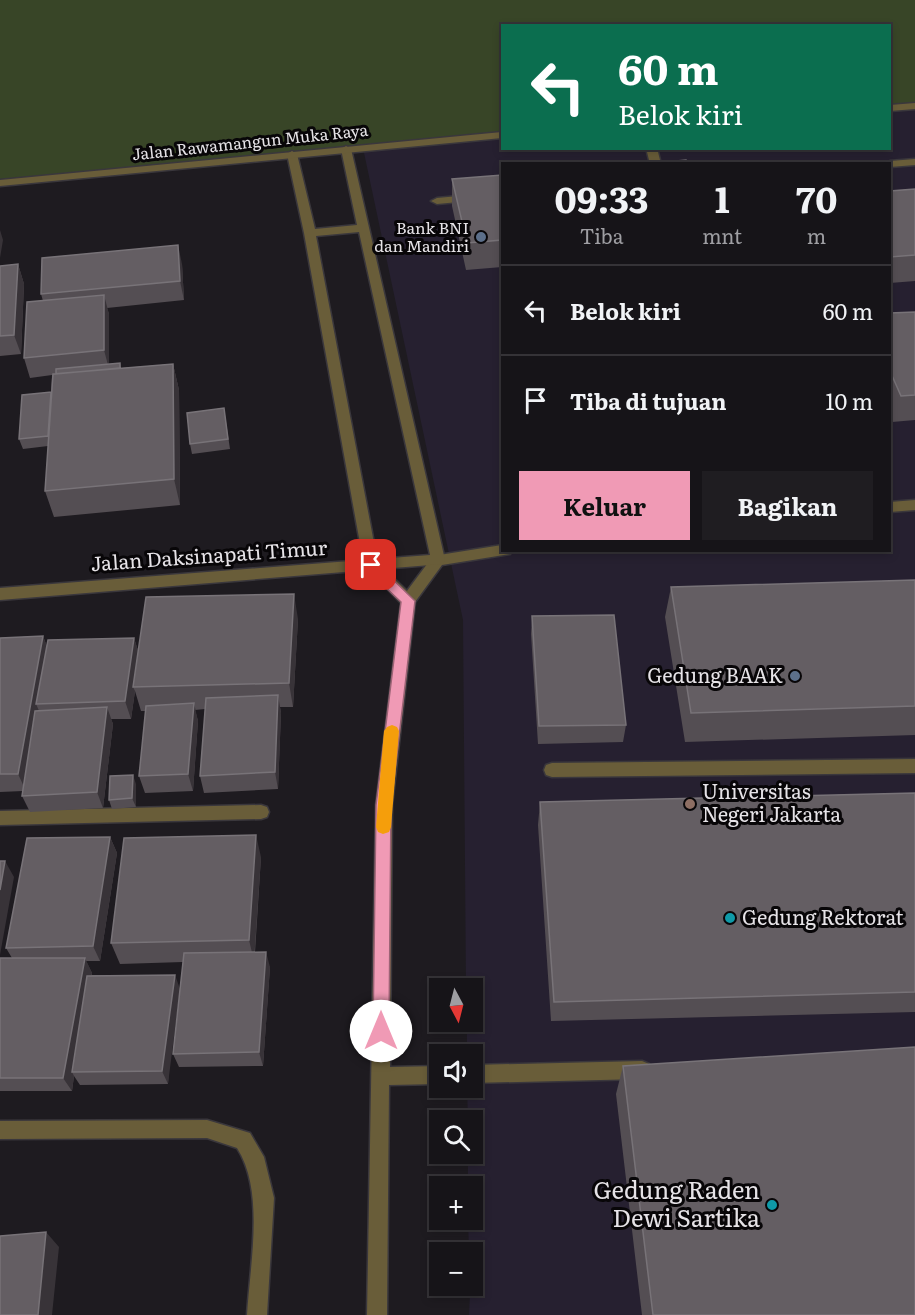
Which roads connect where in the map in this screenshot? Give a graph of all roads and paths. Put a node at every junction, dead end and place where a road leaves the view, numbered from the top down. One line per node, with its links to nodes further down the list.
1 (915, 106): 2 (street)
2 (891, 108)
3 (501, 135): 4 (street, Jalan Rawamangun Muka Raya)
4 (346, 149): 5 (street, Jalan Rawamangun Muka Raya); 11 (street)
5 (292, 154): 8 (street, Jalan Rawamangun Muka Raya); 12 (street)
6 (915, 162): 7 (street)
7 (891, 164)
8 (0, 183)
9 (501, 195): 10 (street)
10 (437, 201)
11 (364, 228): 12 (street); 16 (street)
12 (310, 233): 17 (street)
13 (915, 505): 14 (street)
14 (891, 507)
15 (501, 551): 16 (street, Jalan Daksinapati Timur)
16 (438, 560): 17 (street, Jalan Daksinapati Timur); 19 (street)
17 (371, 565): 18 (street, Jalan Daksinapati Timur); 19 (street)
18 (0, 594)
19 (408, 601): 27 (street)
20 (915, 766): 21 (street)
21 (552, 770)
22 (261, 812): 23 (street)
23 (0, 818)
24 (664, 1070): 25 (street)
25 (483, 1074)
26 (429, 1075): 27 (street)
27 (380, 1076): 30 (street)
28 (0, 1130): 29 (street)
29 (257, 1315)
30 (376, 1315)

